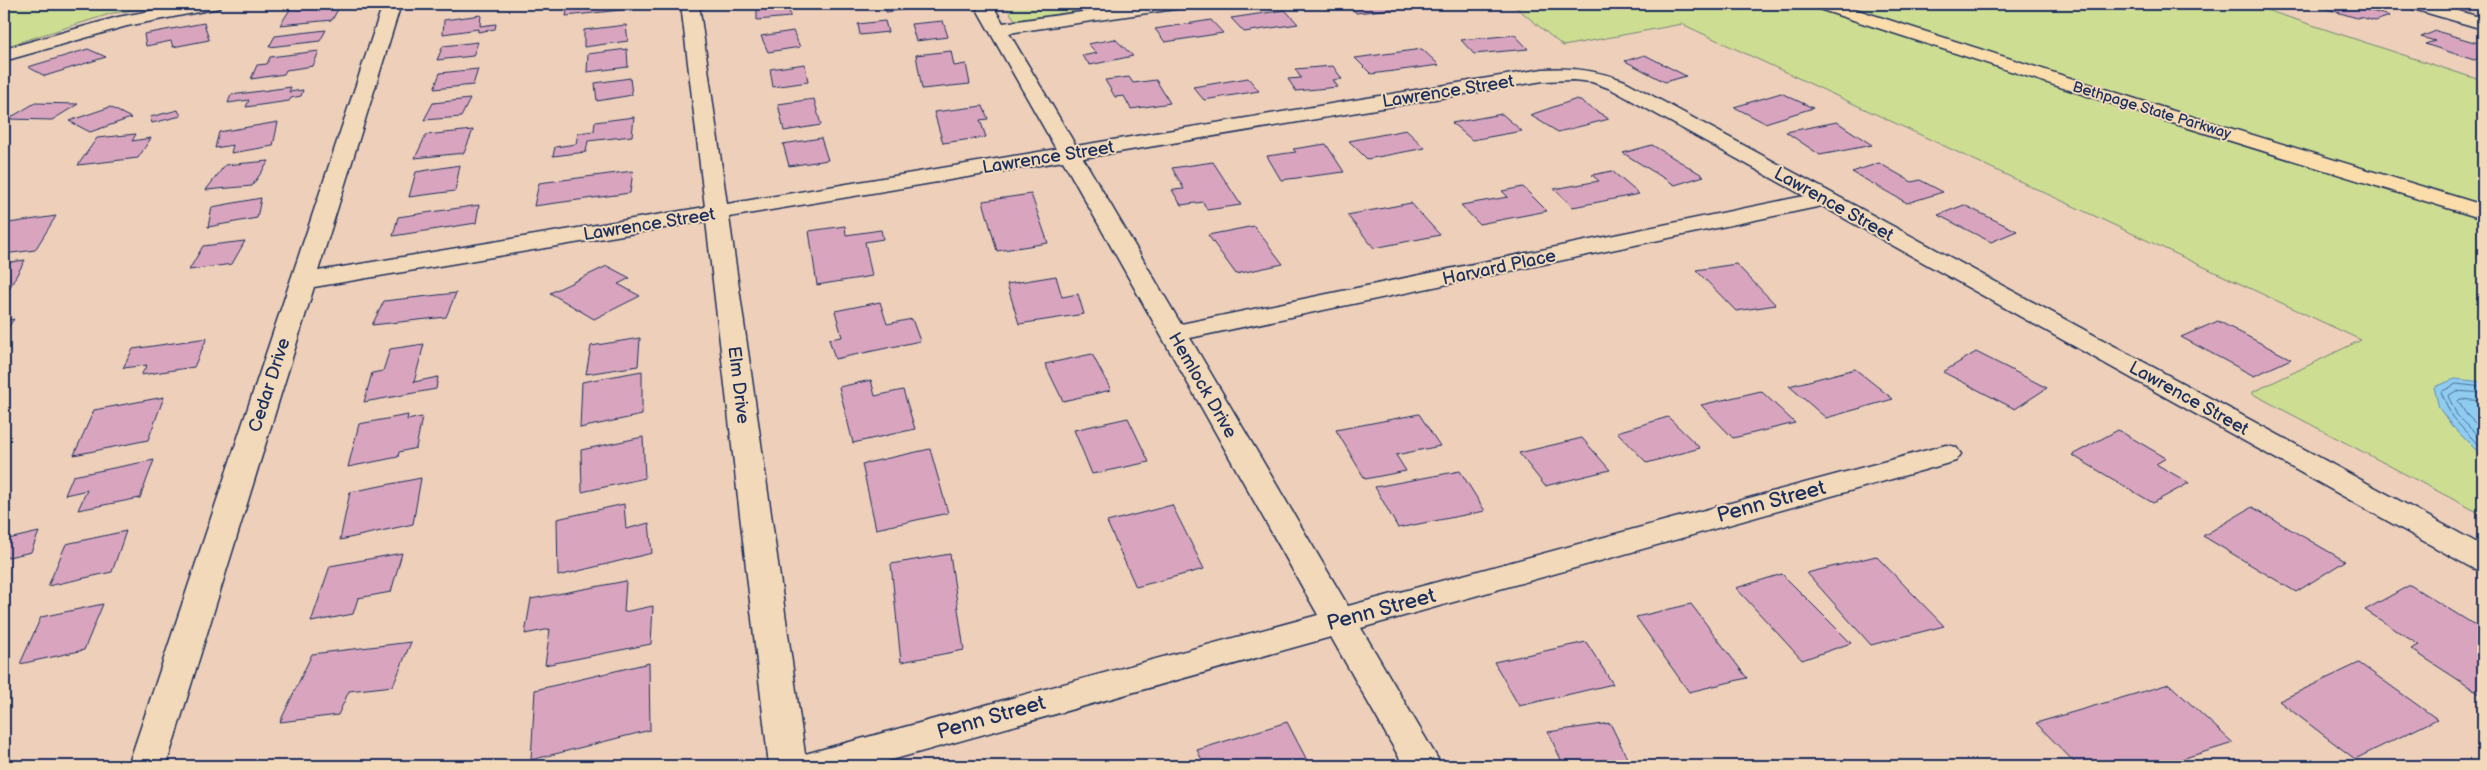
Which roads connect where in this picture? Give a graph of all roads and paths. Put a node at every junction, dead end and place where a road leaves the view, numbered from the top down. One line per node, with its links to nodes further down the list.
1 (213, 4): 10 (street)
2 (392, 4): 15 (street, Cedar Drive)
3 (690, 4): 13 (street, Elm Drive)
4 (983, 4): 9 (street, Hemlock Drive)
5 (1176, 4): 9 (street)
6 (1822, 4): 14 (highway, Bethpage State Parkway)
7 (2416, 4): 8 (street)
8 (2483, 24)
9 (997, 28): 11 (street, Hemlock Drive)
10 (4, 54)
11 (1069, 154): 12 (street, Lawrence Street); 13 (street, Lawrence Street); 16 (street, Hemlock Drive)
12 (1824, 199): 16 (street, Harvard Place); 18 (street, Lawrence Street)
13 (717, 212): 15 (street, Lawrence Street); 21 (street, Elm Drive)
14 (2483, 212)
15 (302, 281): 20 (street, Cedar Drive)
16 (1173, 334): 19 (street, Hemlock Drive)
17 (1946, 454): 19 (street, Penn Street)
18 (2483, 560)
19 (1338, 620): 22 (street, Penn Street); 23 (street, Hemlock Drive)
20 (146, 766)
21 (788, 766)
22 (816, 766)
23 (1423, 766)

